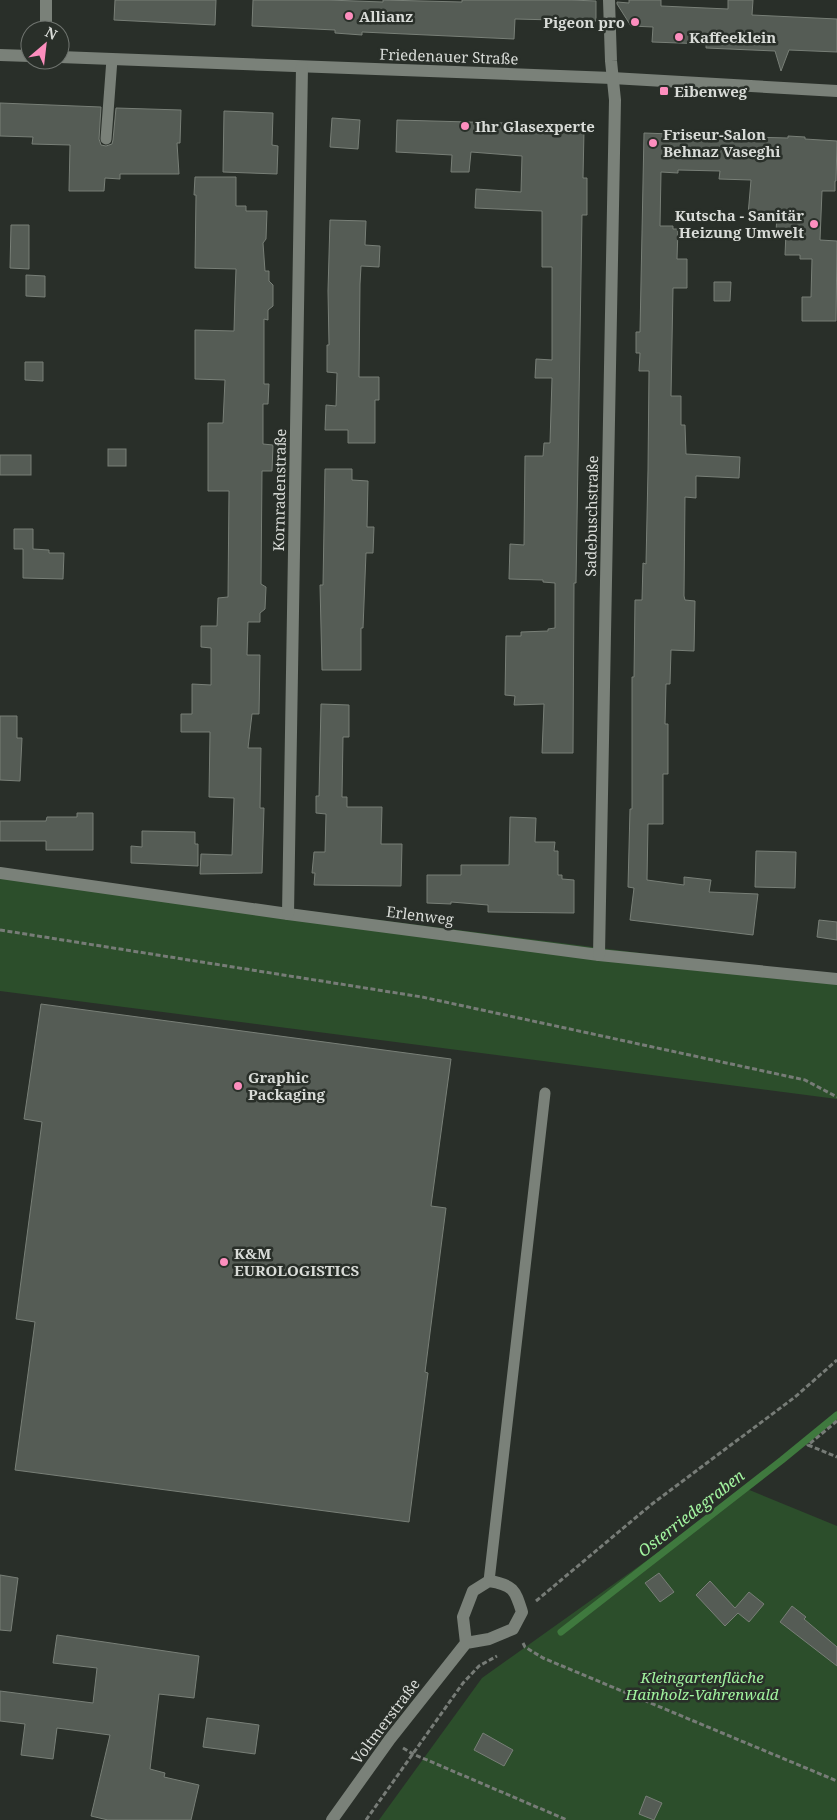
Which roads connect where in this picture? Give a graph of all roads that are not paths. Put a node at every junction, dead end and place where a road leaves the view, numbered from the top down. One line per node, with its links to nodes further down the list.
1 (46, 0): 3 (street)
2 (610, 0): 9 (street, Sadebuschstraße)
3 (46, 20)
4 (0, 55): 5 (street)
5 (20, 56)
6 (70, 57): 7 (street, Friedenauer Straße)
7 (112, 59): 8 (street, Friedenauer Straße); 11 (lane)
8 (302, 67): 9 (street, Friedenauer Straße); 13 (street, Kornradenstraße)
9 (612, 78): 10 (street, Friedenauer Straße); 14 (street, Sadebuschstraße)
10 (837, 91)
11 (106, 139)
12 (0, 873): 13 (street, Erlenweg)
13 (288, 914): 14 (street, Erlenweg)
14 (599, 955): 15 (street, Erlenweg)
15 (837, 980)
16 (545, 1093): 17 (lane)
17 (489, 1581): 18 (street); 18 (street)
18 (466, 1643): 19 (street, Voltmerstraße)
19 (332, 1820)

